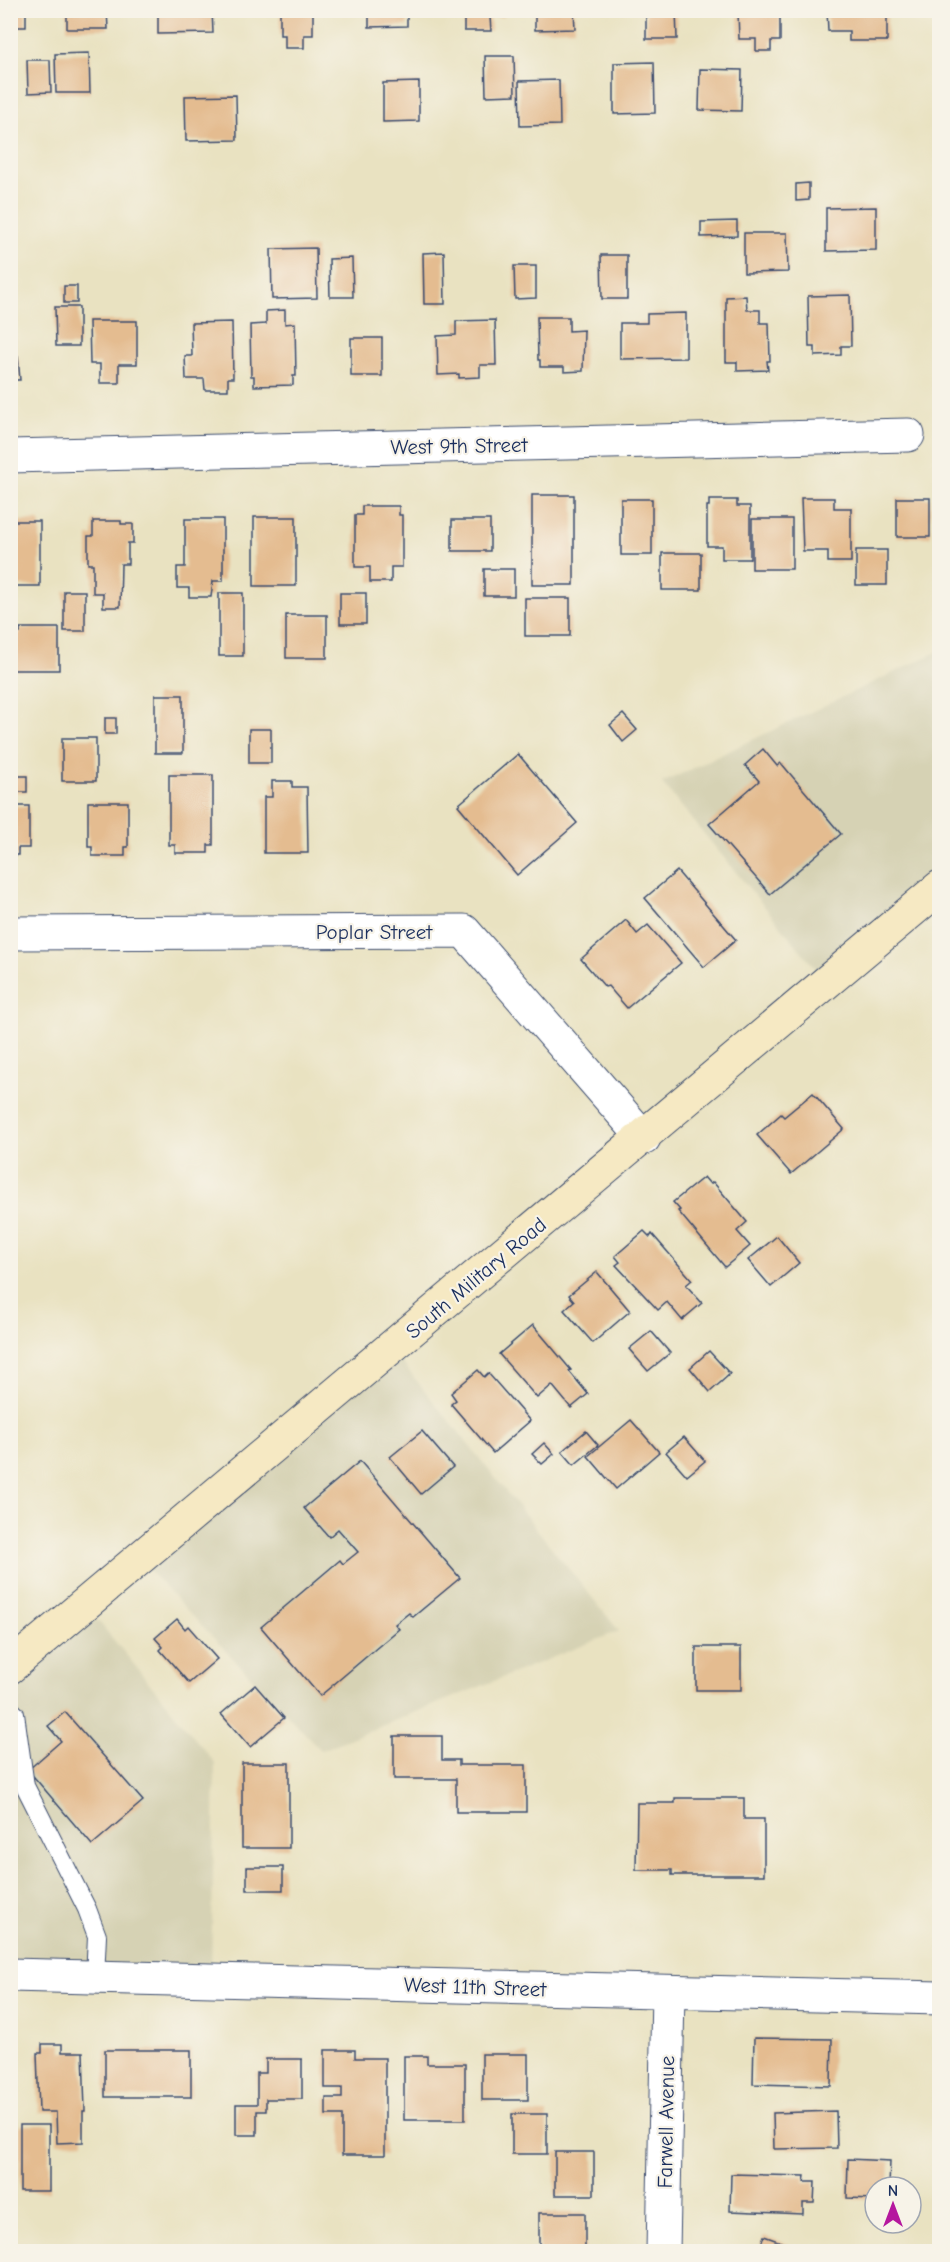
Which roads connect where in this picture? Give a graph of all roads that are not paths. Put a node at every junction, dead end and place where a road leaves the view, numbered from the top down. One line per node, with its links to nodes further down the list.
1 (908, 435): 2 (street, West 9th Street)
2 (10, 456)
3 (939, 887): 5 (main road, South Military Road)
4 (10, 933): 5 (street, Poplar Street)
5 (644, 1138): 6 (main road, South Military Road)
6 (10, 1667)
7 (10, 1709): 9 (lane)
8 (10, 1975): 9 (street, West 11th Street)
9 (95, 1977): 10 (street, West 11th Street)
10 (668, 1992): 11 (street, West 11th Street); 12 (street, Farwell Avenue)
11 (939, 1998)
12 (663, 2252)

